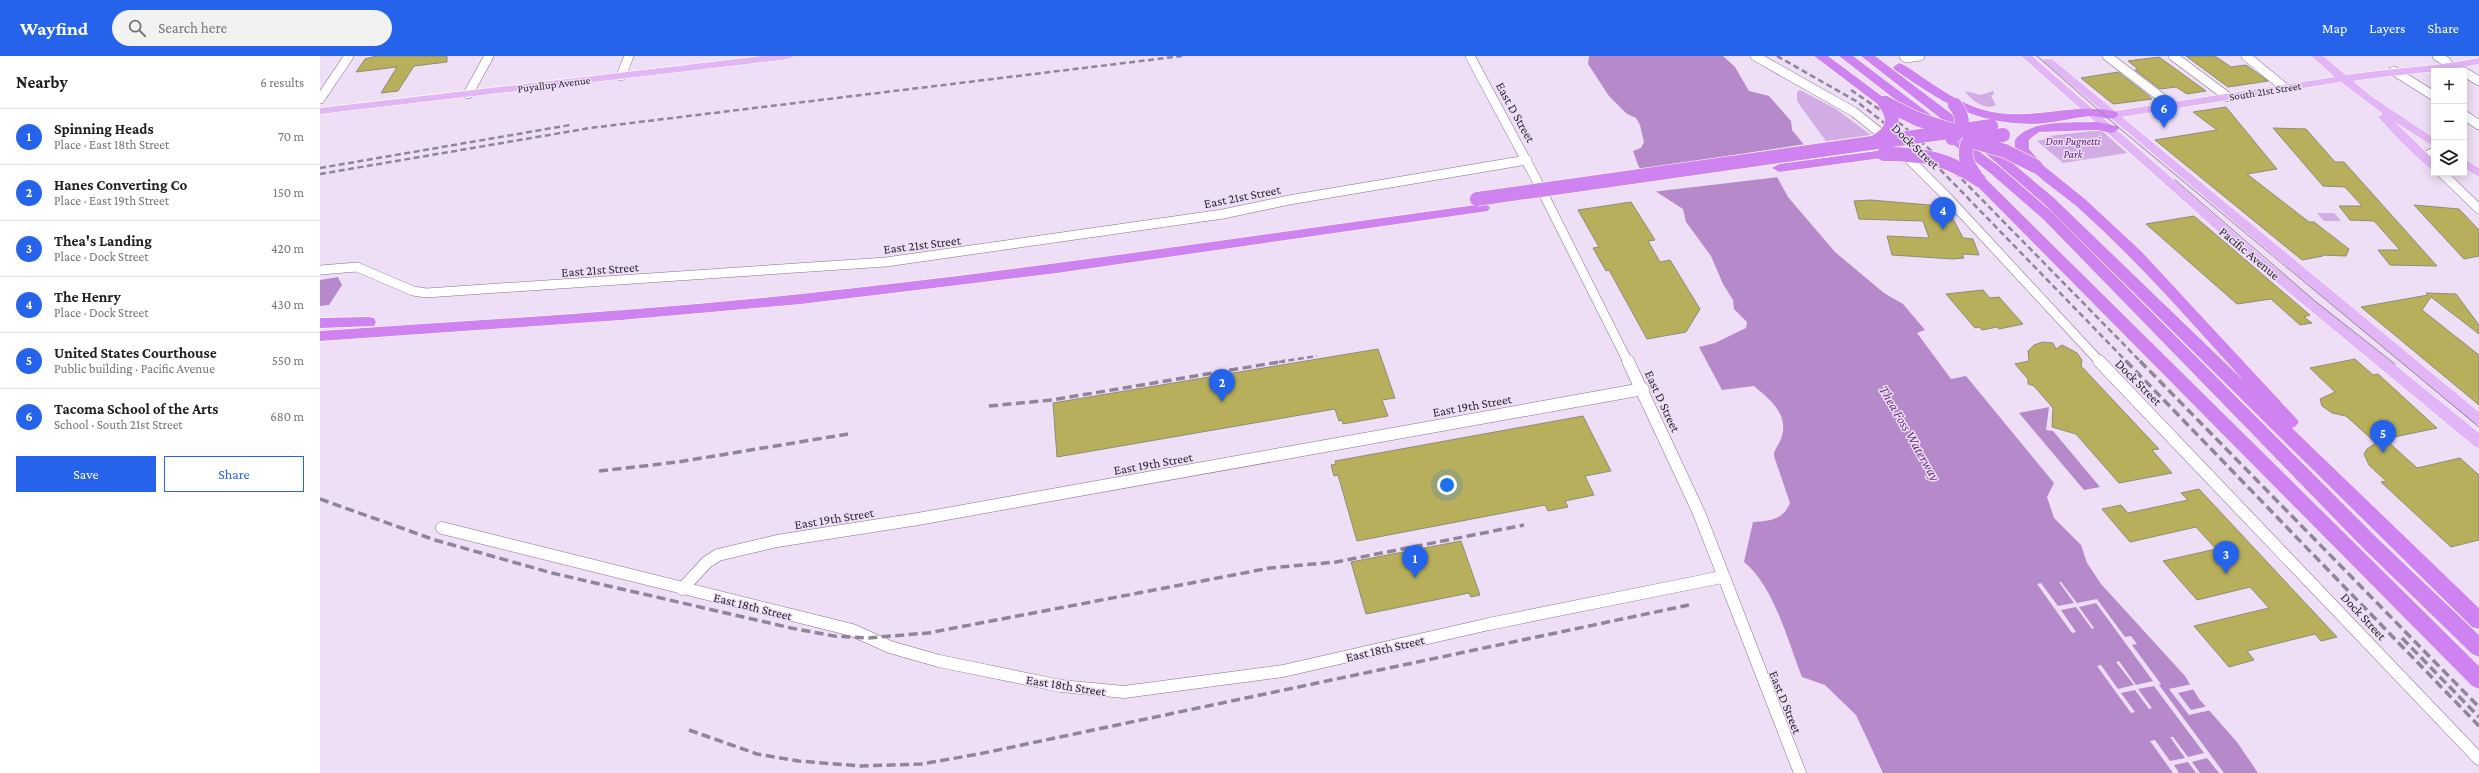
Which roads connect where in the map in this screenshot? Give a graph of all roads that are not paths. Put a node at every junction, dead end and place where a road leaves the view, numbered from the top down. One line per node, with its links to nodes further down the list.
1 (349, 56): 32 (street)
2 (489, 56): 29 (street)
3 (629, 56): 25 (street)
4 (789, 56): 25 (main road, Puyallup Avenue)
5 (1470, 56): 47 (street, East D Street)
6 (1755, 56): 74 (street, Dock Street)
7 (1820, 56): 34 (highway)
8 (1867, 56): 66 (highway)
9 (1883, 56): 35 (highway)
10 (1920, 56): 18 (street)
11 (2026, 56): 39 (main road, Pacific Avenue)
12 (2042, 56): 39 (main road, Pacific Avenue)
13 (2107, 56): 36 (street)
14 (2173, 56): 31 (street)
15 (2246, 56): 28 (street)
16 (2316, 56): 26 (main road)
17 (2437, 56): 22 (street)
18 (1905, 57)
19 (1848, 58): 42 (highway)
20 (2479, 60): 22 (main road, South 21st Street)
21 (2431, 68): 23 (main road, South 21st Street)
22 (2457, 68)
23 (2394, 71): 26 (main road, South 21st Street); 30 (street)
24 (2467, 74): 27 (street)
25 (621, 76): 29 (main road, Puyallup Avenue)
26 (2345, 79): 28 (main road, South 21st Street); 33 (main road)
27 (2479, 81)
28 (2285, 88): 31 (main road, South 21st Street)
29 (468, 94): 37 (main road, Puyallup Avenue)
30 (2431, 94)
31 (2228, 97): 36 (main road, South 21st Street)
32 (320, 98)
33 (2367, 98): 44 (main road); 48 (main road)
34 (1885, 103): 43 (highway, bridge); 45 (highway, bridge)
35 (1956, 105): 41 (highway); 43 (highway, bridge)
36 (2171, 105): 39 (main road, South 21st Street)
37 (320, 111)
38 (2467, 118): 40 (street)
39 (2104, 119): 41 (highway); 41 (highway); 62 (main road, Pacific Avenue); 63 (main road, Pacific Avenue)
40 (2479, 125)
41 (2039, 126): 43 (highway, bridge); 43 (highway, bridge); 50 (highway)
42 (1933, 136): 43 (highway); 45 (highway, bridge); 46 (highway, bridge); 64 (highway); 69 (highway)
43 (1963, 136): 50 (highway, bridge); 53 (highway, bridge)
44 (2431, 141)
45 (1872, 144): 54 (highway, bridge)
46 (1884, 154): 53 (highway, bridge); 54 (highway)
47 (1525, 157): 56 (street, East 21st Street); 61 (street, East D Street)
48 (2431, 163)
49 (2467, 165): 51 (main road)
50 (2035, 166): 66 (highway)
51 (2479, 173)
52 (2445, 176): 55 (street)
53 (1979, 180): 64 (highway)
54 (1480, 203): 57 (highway); 58 (highway)
55 (2479, 209)
56 (320, 270)
57 (680, 310): 59 (highway); 60 (highway)
58 (320, 325)
59 (320, 336)
60 (320, 346)
61 (1643, 389): 67 (street, East D Street); 68 (street, East 19th Street)
62 (2479, 420)
63 (2479, 442)
64 (2300, 501): 73 (highway)
65 (442, 528): 68 (street, East 18th Street)
66 (2395, 538): 70 (highway)
67 (1722, 576): 68 (street, East 18th Street); 75 (street, East D Street)
68 (682, 589)
69 (2432, 604): 71 (highway); 72 (highway)
70 (2479, 621)
71 (2479, 642)
72 (2479, 648)
73 (2479, 680)
74 (2479, 759)
75 (1800, 773)

